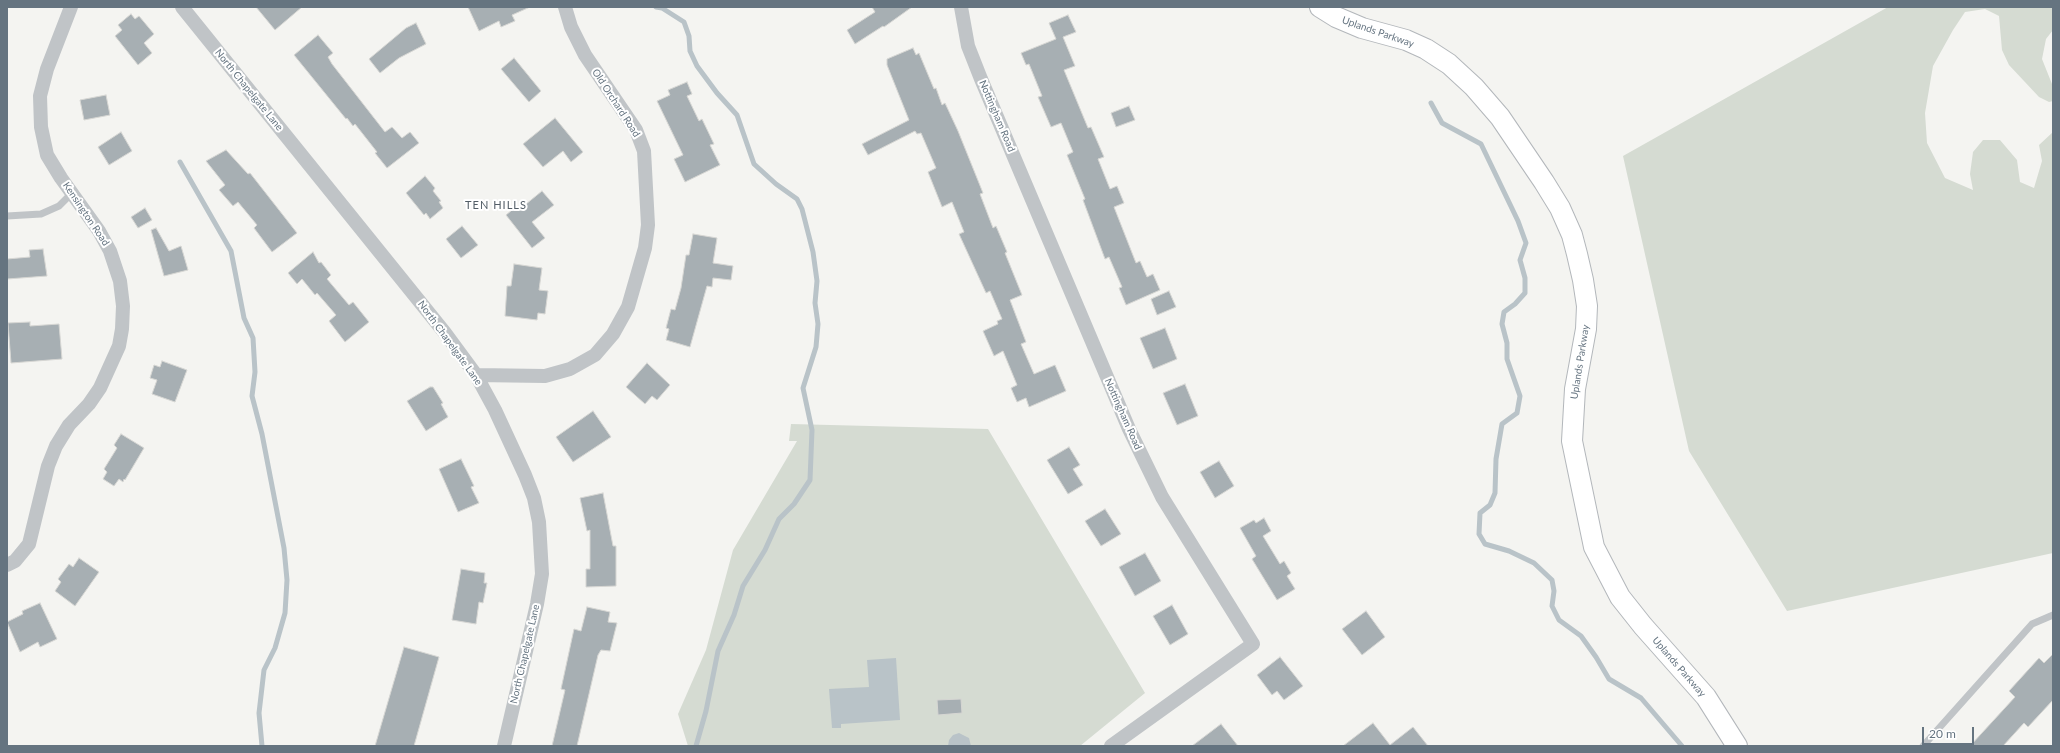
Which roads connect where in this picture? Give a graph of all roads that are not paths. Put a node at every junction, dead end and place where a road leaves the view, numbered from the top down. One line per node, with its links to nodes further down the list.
1 (72, 7): 6 (street, Kensington Road)
2 (182, 7): 8 (street, North Chapelgate Lane)
3 (565, 7): 8 (street, Old Orchard Road)
4 (961, 7): 12 (street, Nottingham Road)
5 (1320, 7): 13 (street, Uplands Parkway)
6 (72, 193): 7 (lane); 9 (street, Kensington Road)
7 (7, 216)
8 (476, 375): 11 (street, North Chapelgate Lane)
9 (7, 565)
10 (2053, 615): 14 (lane)
11 (504, 746)
12 (1111, 746)
13 (1737, 746)
14 (1923, 746)

